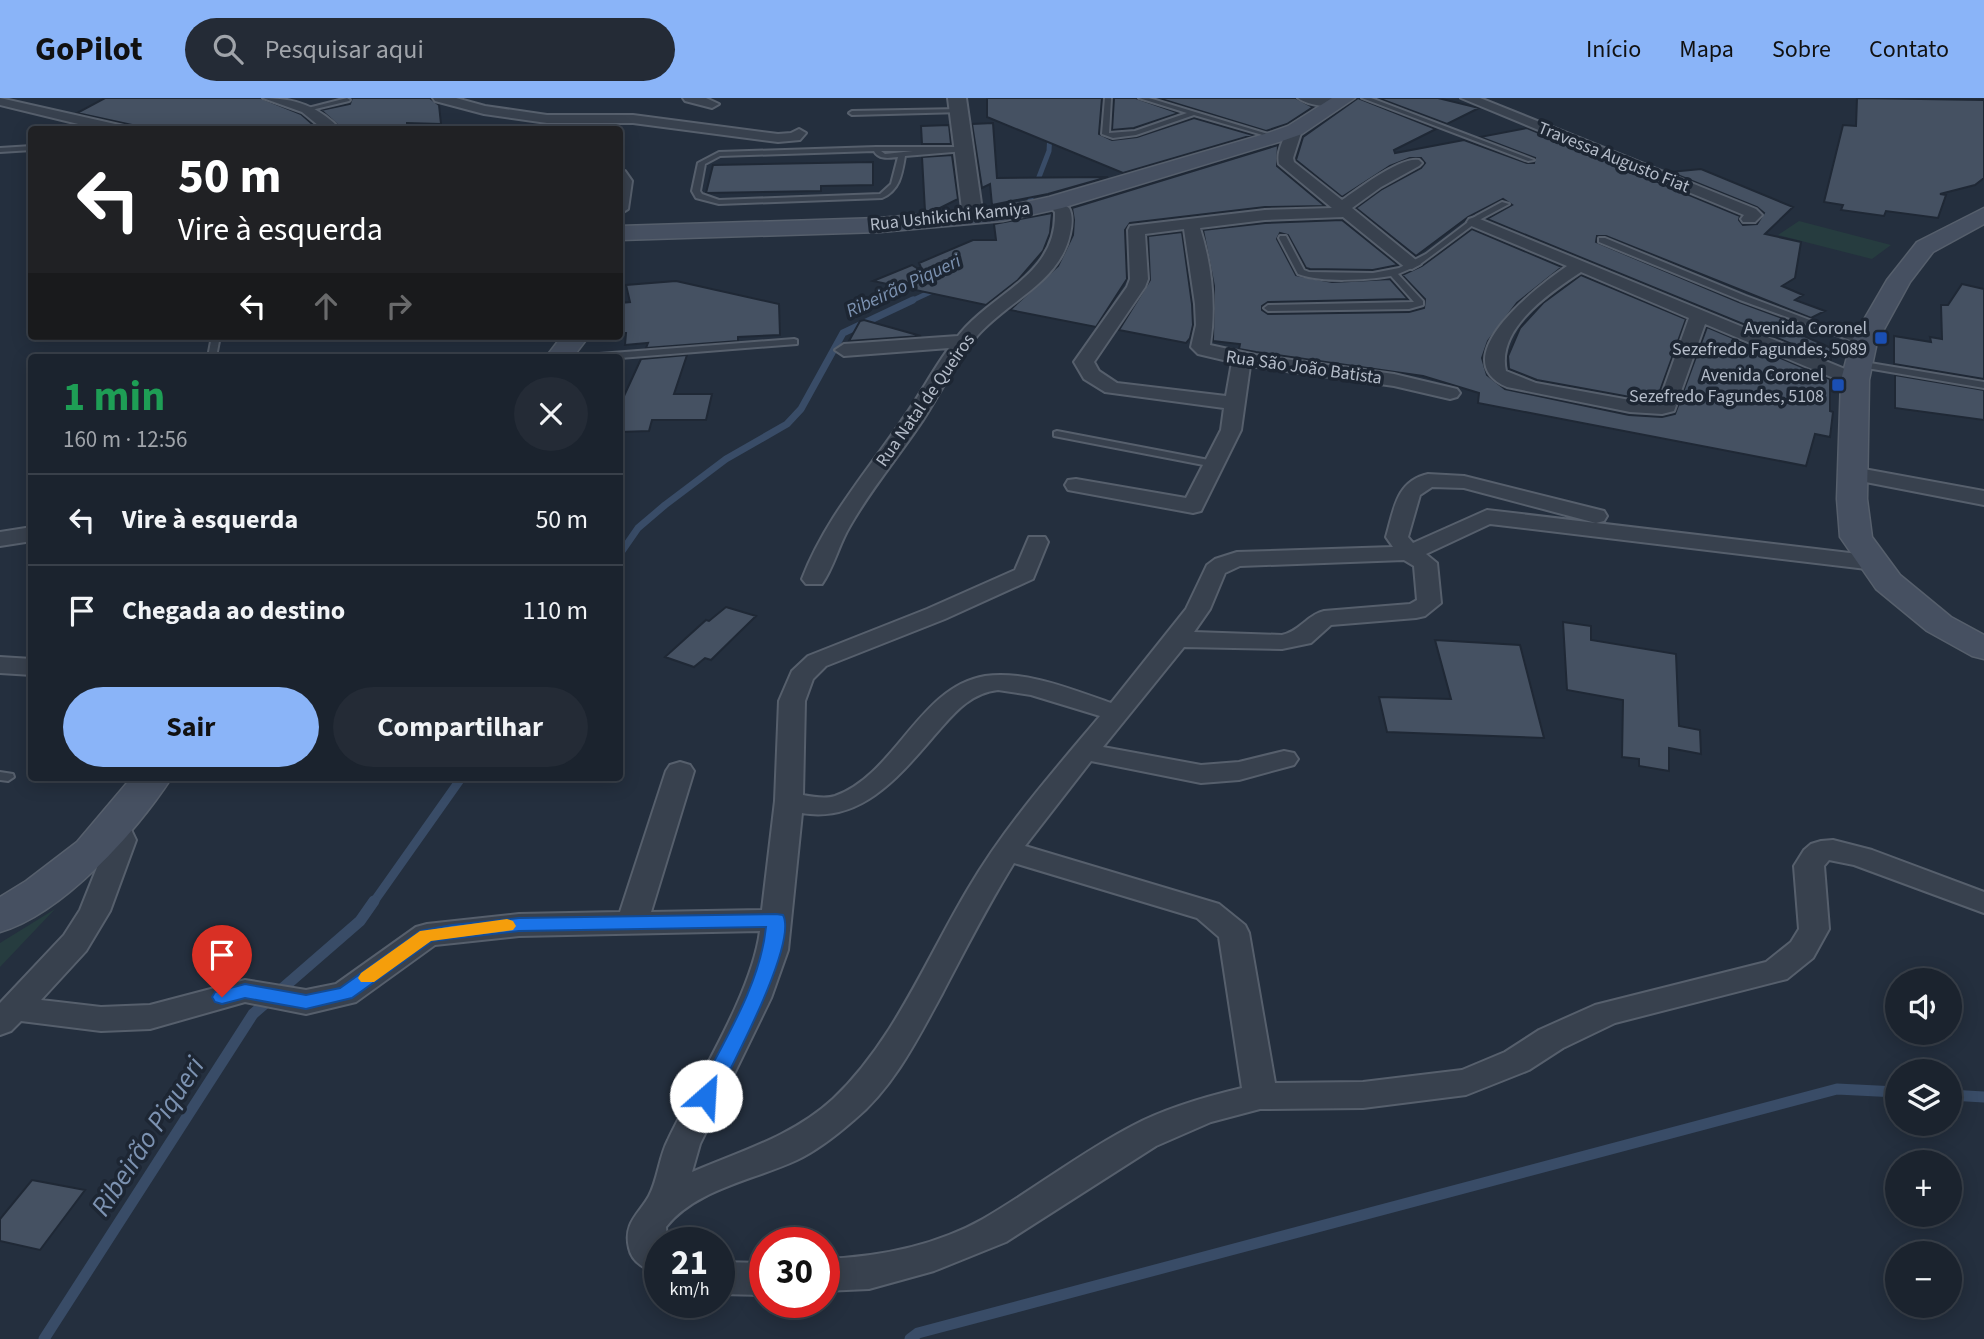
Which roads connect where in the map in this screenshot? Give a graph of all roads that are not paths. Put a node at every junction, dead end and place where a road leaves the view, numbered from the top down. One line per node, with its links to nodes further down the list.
1 (270, 98): 14 (street)
2 (440, 98): 17 (street)
3 (690, 98): 12 (street)
4 (1108, 98): 16 (lane)
5 (1142, 98): 16 (lane)
6 (1305, 98): 11 (street)
7 (1364, 98): 29 (lane)
8 (1468, 98): 36 (street, Travessa Augusto Fiat)
9 (347, 100): 14 (lane)
10 (0, 101): 18 (street)
11 (1341, 101): 21 (main road, Rua Ushikichi Kamiya)
12 (712, 104)
13 (959, 104): 15 (lane); 26 (street)
14 (307, 109): 19 (street)
15 (852, 113)
16 (1194, 113): 23 (lane)
17 (633, 119): 20 (street); 22 (street)
18 (107, 126)
19 (329, 126)
20 (623, 127)
21 (1295, 130): 23 (main road, Rua Ushikichi Kamiya); 33 (street)
22 (799, 133)
23 (1275, 137): 31 (main road, Rua Ushikichi Kamiya)
24 (28, 148): 27 (lane)
25 (876, 149): 26 (lane); 28 (lane); 28 (lane)
26 (956, 149): 28 (lane); 35 (street)
27 (0, 150)
28 (902, 155)
29 (1530, 160)
30 (1415, 163): 33 (street)
31 (1050, 204): 35 (main road, Rua Ushikichi Kamiya); 48 (street, Rua Natal de Queiros)
32 (1506, 204): 37 (lane)
33 (1343, 210): 38 (street); 42 (street)
34 (1984, 215): 54 (main road)
35 (973, 217): 39 (main road, Rua Ushikichi Kamiya)
36 (1749, 219)
37 (1475, 222): 42 (lane); 43 (street)
38 (1190, 223): 53 (street, Rua São João Batista); 57 (street)
39 (623, 233)
40 (1283, 238): 44 (lane)
41 (1602, 240): 54 (lane)
42 (1412, 264): 44 (lane)
43 (1578, 267): 46 (street); 46 (street)
44 (1393, 273): 45 (lane)
45 (1268, 308)
46 (1699, 316): 54 (street)
47 (573, 340): 51 (main road)
48 (964, 341): 50 (street); 69 (street, Rua Natal de Queiros)
49 (794, 342): 52 (lane)
50 (844, 350)
51 (561, 354)
52 (623, 355)
53 (1242, 358): 56 (street, Rua São João Batista); 57 (street)
54 (1859, 362): 55 (lane); 60 (main road)
55 (1984, 386)
56 (1451, 393)
57 (1235, 403): 59 (street)
58 (1057, 434): 59 (lane)
59 (1214, 464): 61 (street)
60 (1853, 472): 62 (street); 68 (main road)
61 (1076, 485)
62 (1984, 498)
63 (28, 535): 64 (street)
64 (0, 539)
65 (1689, 541): 67 (street); 67 (street); 68 (street)
66 (1037, 542): 79 (street)
67 (1409, 553): 70 (street); 70 (street)
68 (1875, 563): 71 (main road)
69 (814, 579)
70 (1177, 639): 74 (street)
71 (1984, 649)
72 (0, 665): 73 (street)
73 (28, 667)
74 (1117, 713): 75 (street); 79 (street)
75 (1086, 752): 76 (street); 81 (street)
76 (1284, 759)
77 (680, 771): 85 (street)
78 (150, 781): 80 (main road)
79 (789, 801): 84 (street)
80 (115, 824): 83 (main road); 87 (street)
81 (1007, 851): 88 (street); 89 (street)
82 (1984, 903): 88 (street)
83 (0, 917)
84 (776, 920): 85 (street); 89 (street)
85 (632, 923): 86 (street)
86 (306, 1002): 87 (street)
87 (7, 1015)
88 (1260, 1096): 91 (street)
89 (665, 1202): 90 (street)
90 (648, 1227)
91 (840, 1274)

